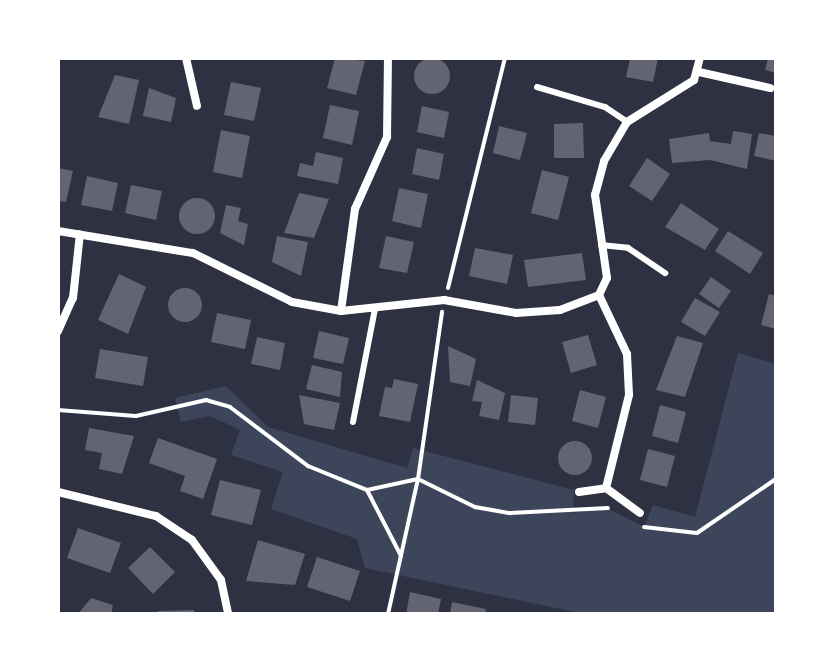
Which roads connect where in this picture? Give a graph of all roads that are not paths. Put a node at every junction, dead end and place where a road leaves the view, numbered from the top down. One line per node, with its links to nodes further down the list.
1 (186, 58): 7 (street)
2 (388, 58): 15 (street)
3 (700, 58): 4 (street)
4 (699, 72): 6 (street); 8 (street)
5 (537, 87): 8 (lane)
6 (770, 88)
7 (197, 106)
8 (627, 122): 11 (street)
9 (58, 231): 10 (street)
10 (80, 234): 15 (street); 16 (street)
11 (601, 245): 12 (lane); 13 (street)
12 (665, 273)
13 (599, 295): 14 (street); 18 (street)
14 (375, 309): 15 (street); 17 (lane)
15 (341, 311)
16 (58, 331)
17 (353, 422)
18 (606, 488): 20 (street); 21 (street)
19 (58, 492): 22 (street)
20 (579, 492)
21 (640, 513)
22 (228, 614)

